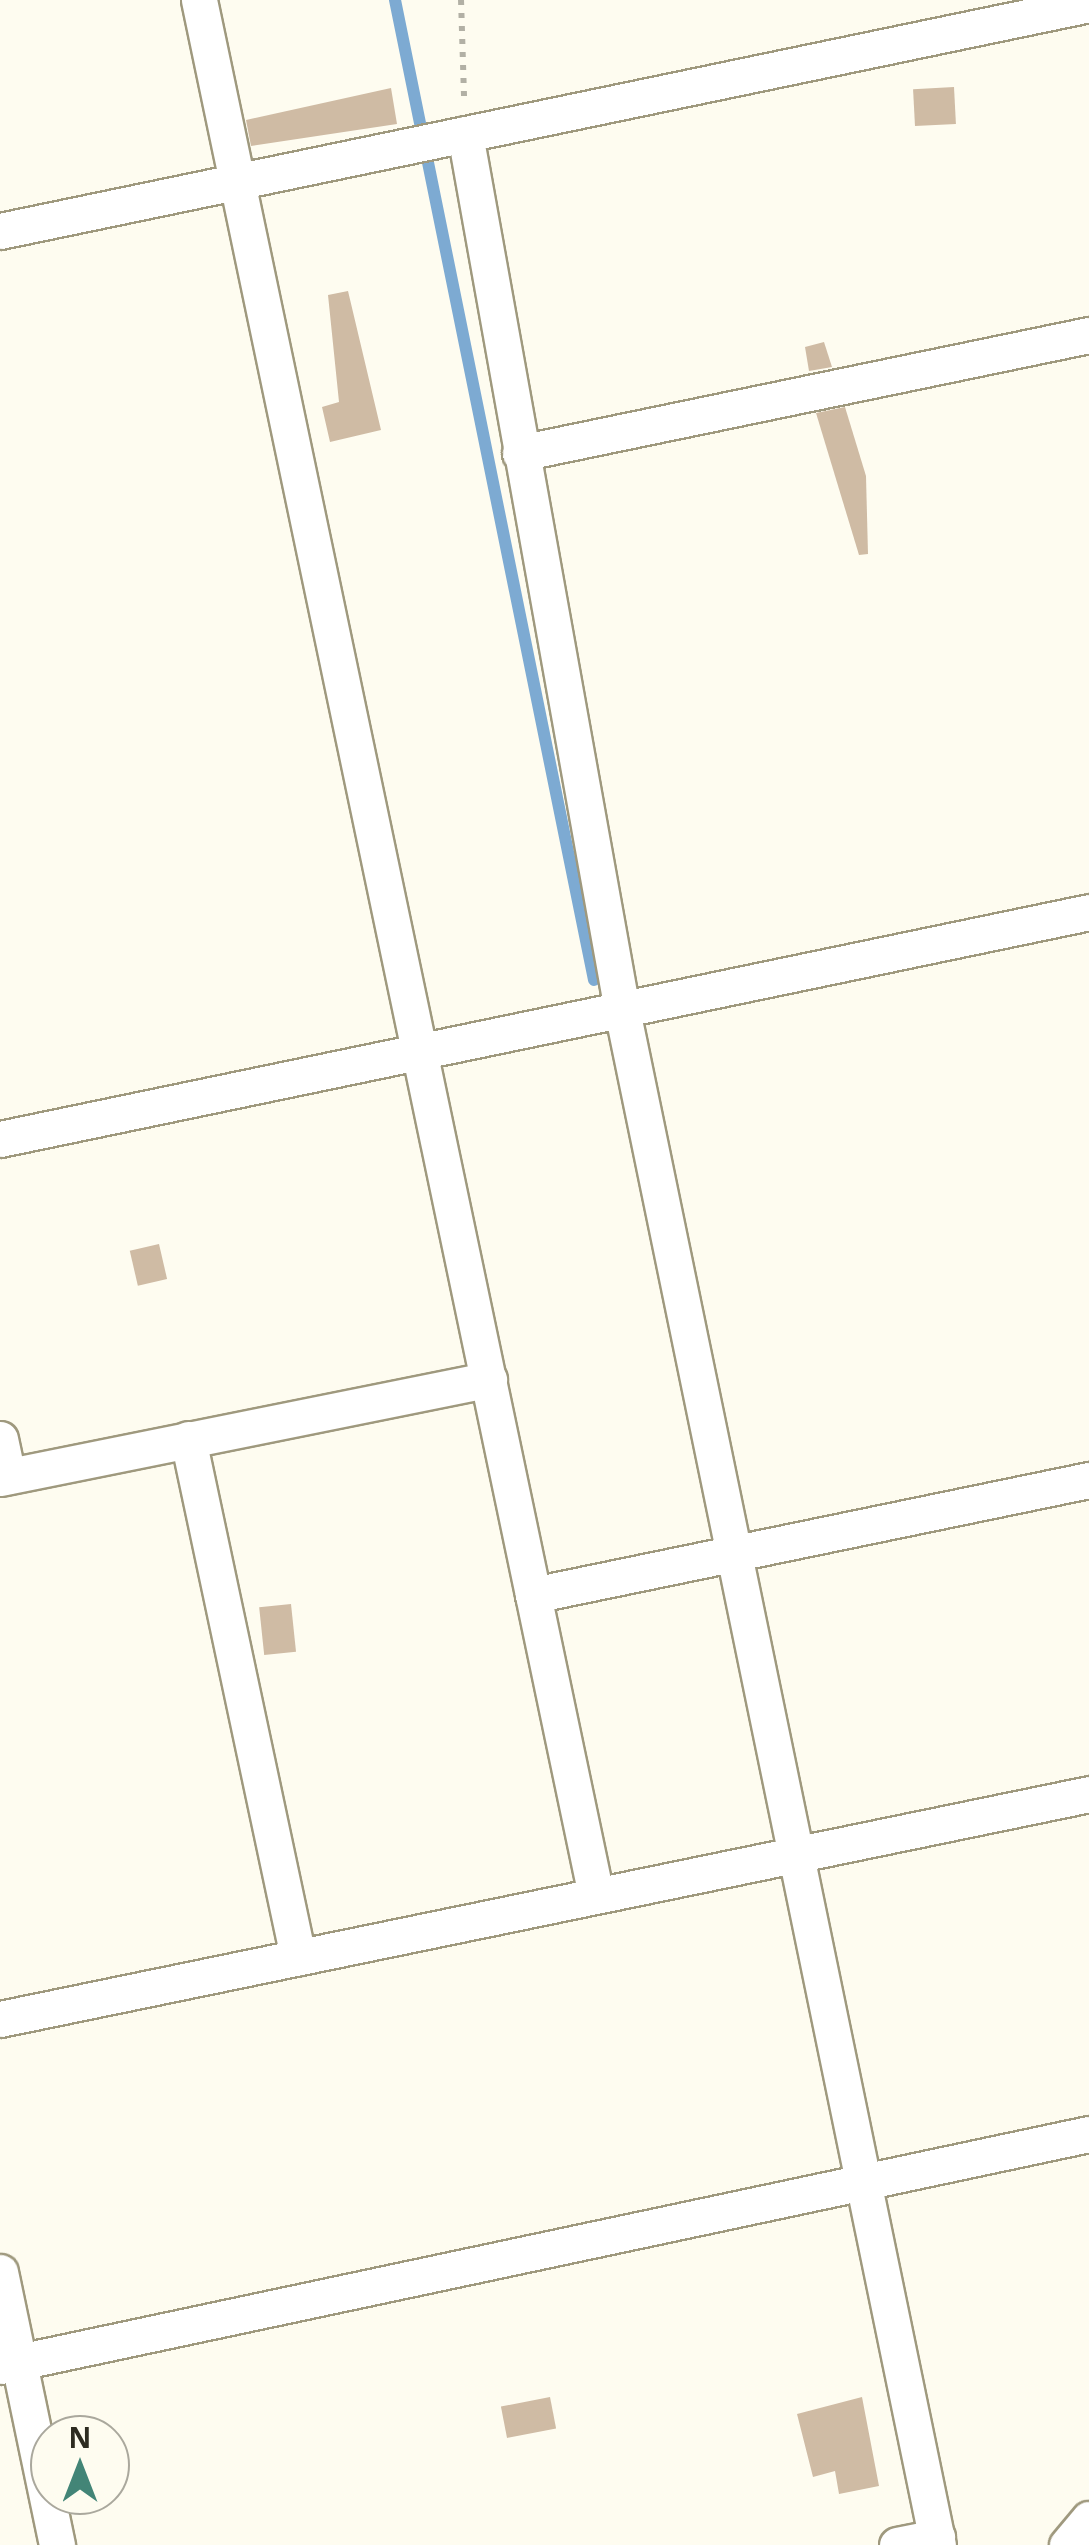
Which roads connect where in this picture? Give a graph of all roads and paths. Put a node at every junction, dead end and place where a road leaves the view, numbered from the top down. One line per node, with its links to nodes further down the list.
1 (199, 0): 5 (street)
2 (461, 0): 4 (path)
3 (1089, 4): 4 (street)
4 (465, 134): 5 (street); 8 (street)
5 (238, 181): 6 (street); 11 (street)
6 (0, 231)
7 (1089, 335): 8 (street)
8 (520, 453): 10 (street)
9 (1089, 912): 10 (street)
10 (622, 1010): 11 (street); 18 (street)
11 (423, 1051): 12 (street); 13 (street)
12 (0, 1139)
13 (489, 1378): 15 (street); 19 (street)
14 (0, 1439): 16 (street)
15 (188, 1439): 16 (street); 23 (street)
16 (4, 1477)
17 (1089, 1480): 18 (street)
18 (736, 1553): 19 (street); 21 (street)
19 (533, 1595): 22 (street)
20 (1089, 1794): 21 (street)
21 (799, 1853): 22 (street); 26 (street)
22 (596, 1895): 23 (street)
23 (298, 1957): 24 (street)
24 (0, 2018)
25 (1089, 2134): 26 (street)
26 (864, 2185): 28 (street); 30 (street)
27 (0, 2272): 28 (street)
28 (10, 2364): 31 (street)
29 (1089, 2519): 33 (street)
30 (938, 2541): 32 (street)
31 (57, 2545)
32 (897, 2545)
33 (1067, 2545)

